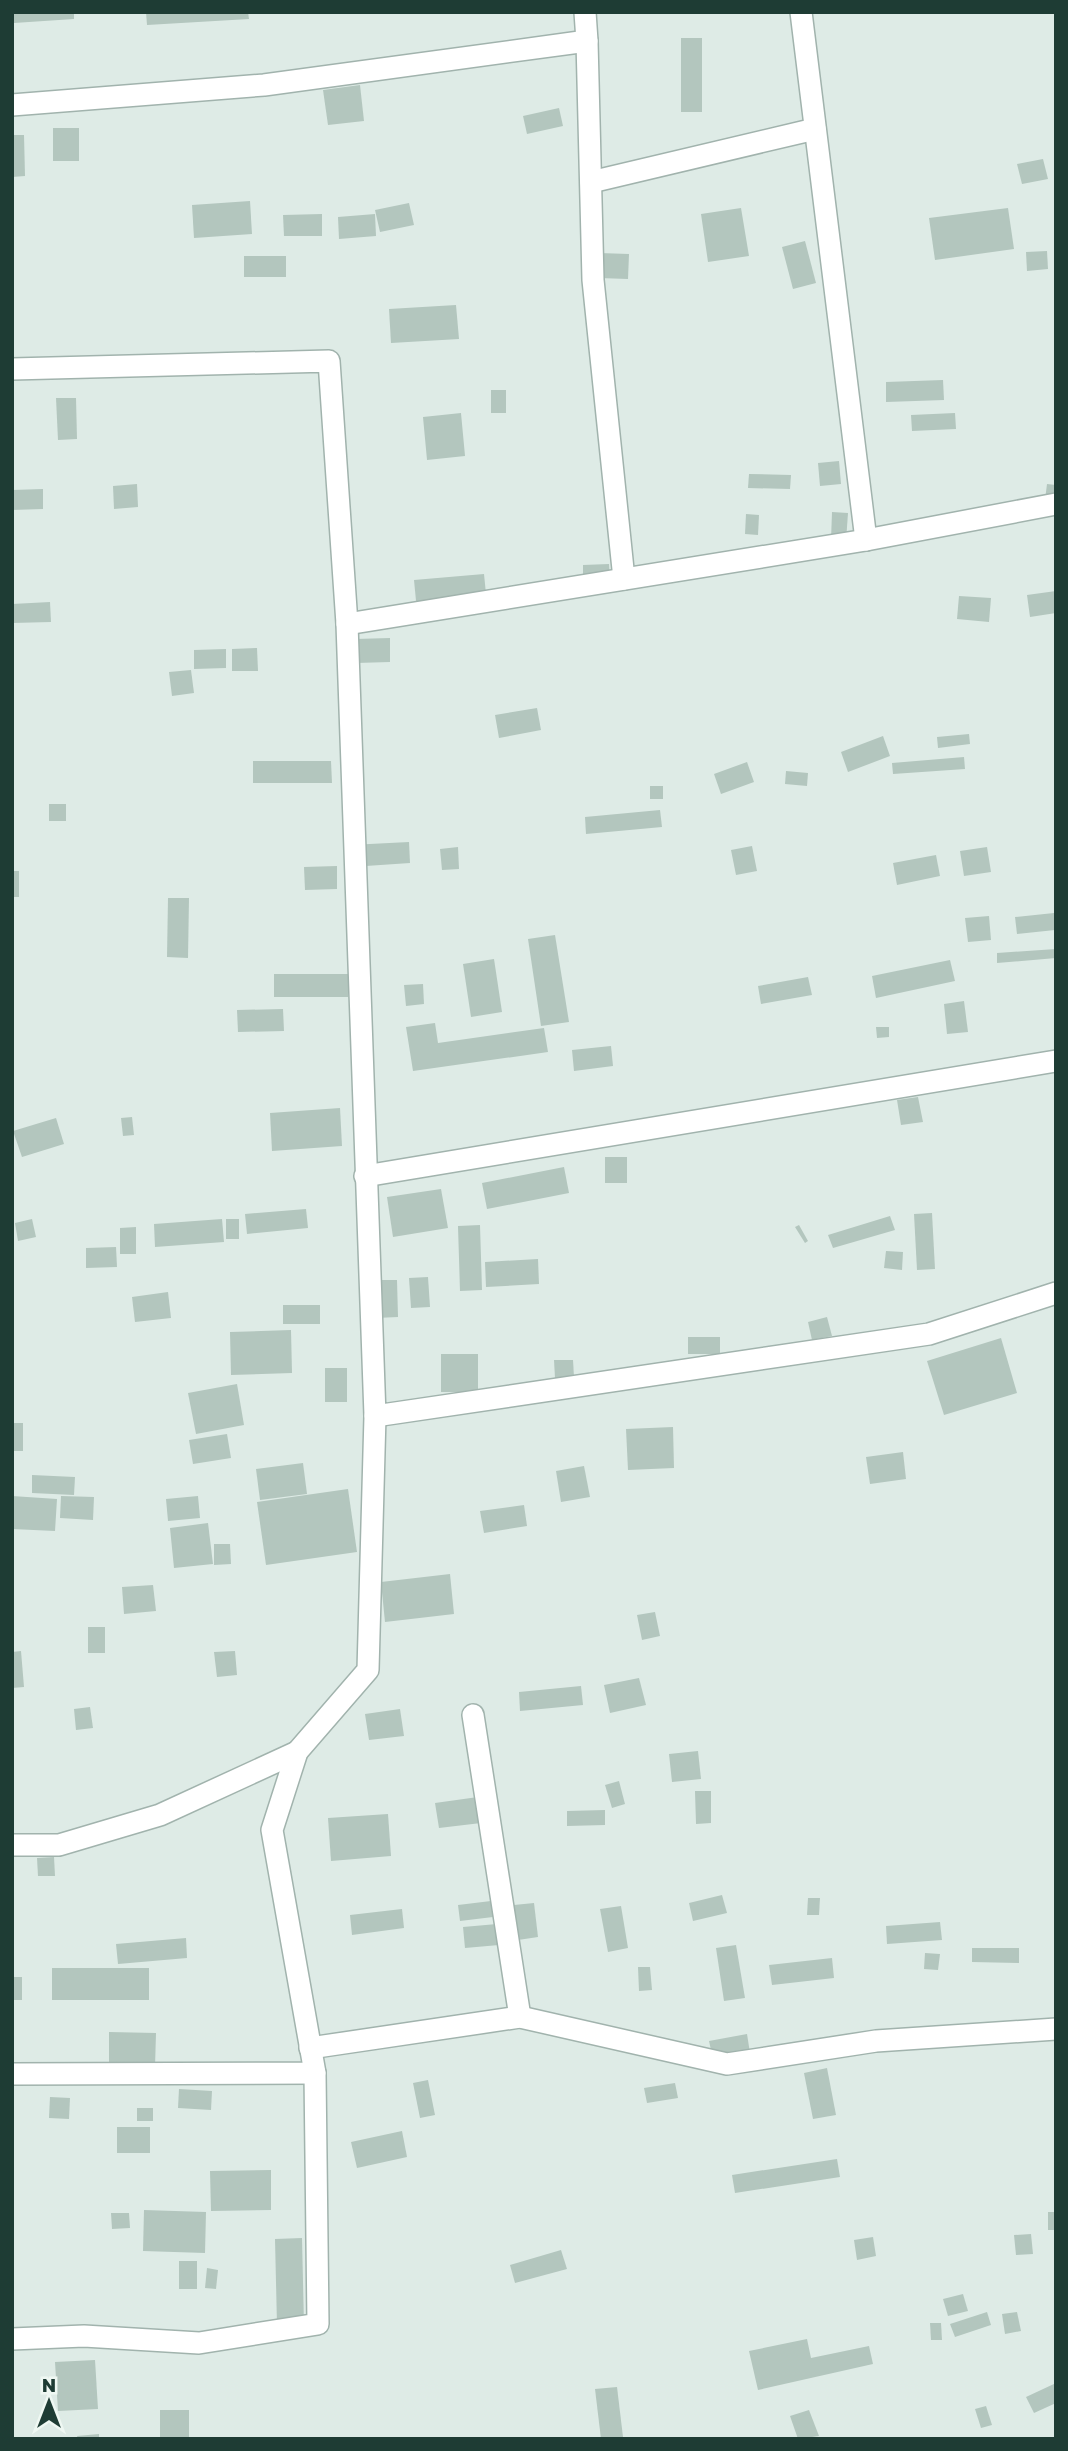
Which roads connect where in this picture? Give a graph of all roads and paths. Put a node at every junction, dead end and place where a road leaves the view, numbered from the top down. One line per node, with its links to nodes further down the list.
1 (584, 12): 3 (street)
2 (801, 12): 5 (street)
3 (587, 41): 4 (street); 6 (street)
4 (12, 105)
5 (816, 129): 6 (street); 9 (street)
6 (591, 182): 10 (street)
7 (12, 369): 11 (street)
8 (1056, 504): 9 (street)
9 (866, 540): 10 (street)
10 (624, 579): 11 (street)
11 (347, 624): 13 (street)
12 (1056, 1061): 13 (street)
13 (365, 1176): 15 (street)
14 (1056, 1293): 15 (street)
15 (375, 1416): 17 (street)
16 (473, 1715): 19 (street)
17 (297, 1752): 18 (street); 21 (street)
18 (12, 1845)
19 (520, 2017): 20 (street); 21 (street)
20 (1056, 2029)
21 (310, 2048): 22 (street)
22 (315, 2073): 23 (street); 24 (street)
23 (12, 2074)
24 (12, 2339)

